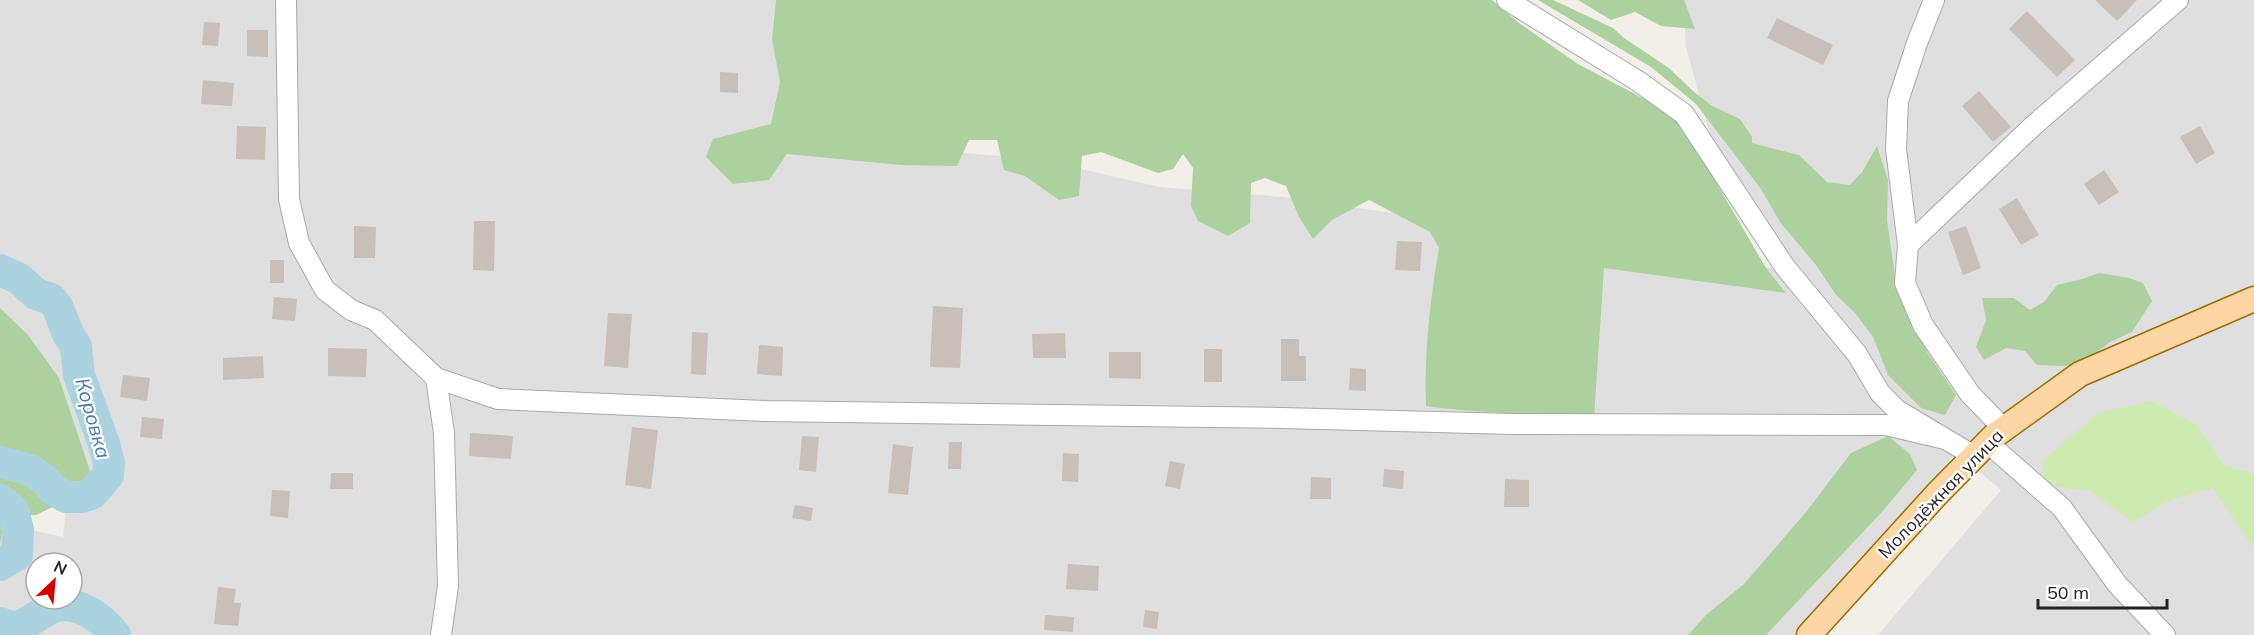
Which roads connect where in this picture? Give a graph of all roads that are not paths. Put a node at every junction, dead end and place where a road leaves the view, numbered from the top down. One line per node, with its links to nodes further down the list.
1 (286, 0): 7 (street)
2 (1507, 0): 8 (street)
3 (1934, 0): 5 (street)
4 (2178, 0): 5 (street)
5 (1908, 244): 9 (street)
6 (2254, 299): 9 (main road, Молодёжная улица)
7 (436, 378): 8 (street); 10 (street)
8 (1945, 439): 9 (street)
9 (1988, 442): 11 (main road, Молодёжная улица); 12 (street)
10 (441, 635)
11 (1809, 635)
12 (2165, 635)

